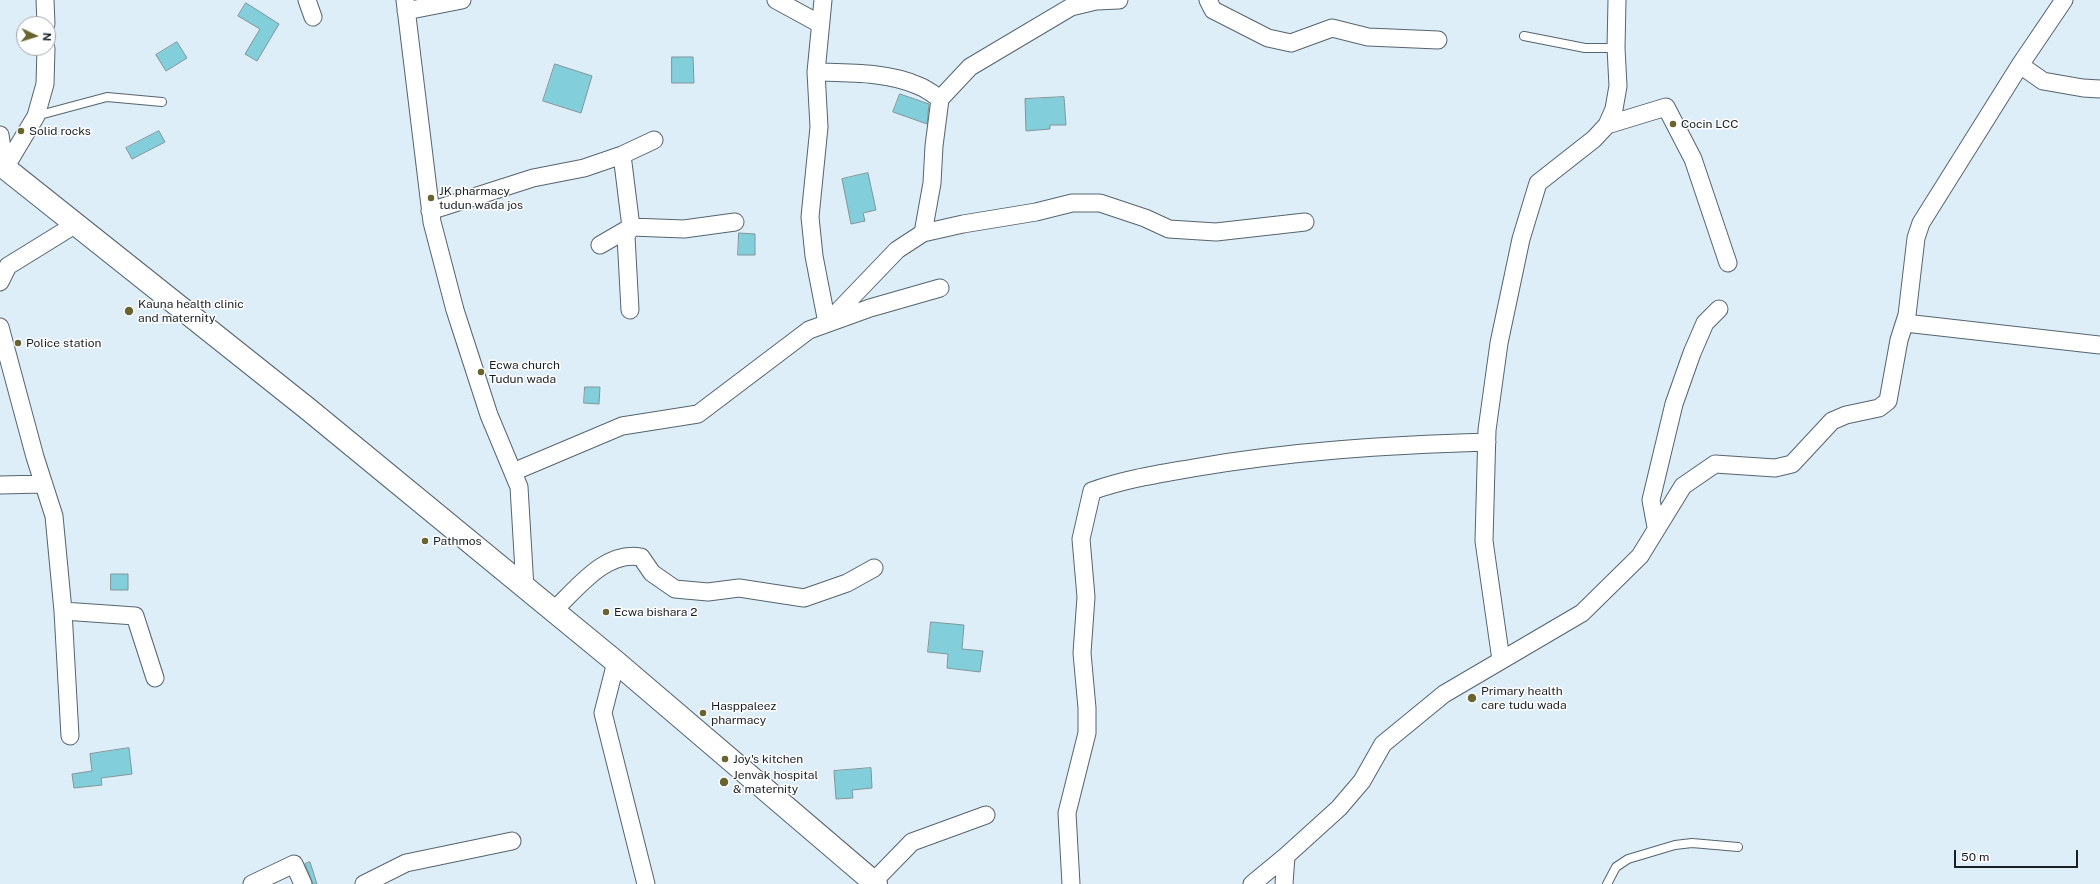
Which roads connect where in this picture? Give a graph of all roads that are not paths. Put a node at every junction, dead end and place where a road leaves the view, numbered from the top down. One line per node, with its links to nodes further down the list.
1 (45, 0): 11 (street)
2 (307, 0): 12 (street)
3 (462, 0): 10 (street)
4 (776, 0): 13 (street)
5 (823, 0): 13 (street)
6 (1119, 0): 21 (street)
7 (1208, 0): 15 (street)
8 (1617, 0): 16 (street)
9 (2064, 0): 18 (street)
10 (405, 5): 29 (street)
11 (46, 16)
12 (313, 17)
13 (820, 24): 19 (street)
14 (1524, 36): 16 (lane)
15 (1438, 40)
16 (1616, 48): 24 (street)
17 (46, 56): 23 (street)
18 (2020, 65): 20 (street); 42 (street)
19 (816, 72): 21 (street); 41 (street)
20 (2100, 89)
21 (940, 99): 34 (street)
22 (162, 102): 23 (lane)
23 (36, 116): 28 (street)
24 (1607, 125): 36 (street); 45 (street)
25 (0, 135): 28 (street)
26 (654, 140): 27 (street)
27 (622, 155): 29 (street); 33 (street)
28 (3, 166): 32 (main road)
29 (430, 211): 46 (street)
30 (735, 222): 33 (street)
31 (1305, 222): 34 (street)
32 (76, 224): 37 (street); 51 (main road)
33 (631, 227): 35 (street); 40 (street)
34 (923, 233): 41 (street)
35 (600, 245)
36 (1728, 263)
37 (0, 282)
38 (940, 288): 41 (street)
39 (1719, 309): 49 (street)
40 (630, 310)
41 (827, 323): 46 (street)
42 (1905, 323): 44 (street); 49 (street)
43 (0, 327): 47 (street)
44 (2100, 345)
45 (1487, 442): 54 (street); 68 (street)
46 (513, 472): 51 (street)
47 (44, 484): 48 (street); 52 (street)
48 (0, 485)
49 (1656, 527): 54 (street)
50 (874, 568): 53 (street)
51 (525, 588): 53 (main road)
52 (63, 611): 56 (street); 57 (street)
53 (553, 611): 55 (main road)
54 (1501, 660): 61 (street)
55 (616, 662): 63 (main road); 67 (street)
56 (155, 678)
57 (70, 736)
58 (986, 815): 63 (street)
59 (512, 841): 62 (street)
60 (1738, 847): 71 (lane)
61 (1286, 856): 69 (street); 70 (street)
62 (398, 876): 66 (street)
63 (875, 883)
64 (252, 884): 65 (street)
65 (303, 884)
66 (364, 884)
67 (646, 884)
68 (1071, 884)
69 (1252, 884)
70 (1284, 884)
71 (1607, 884)

